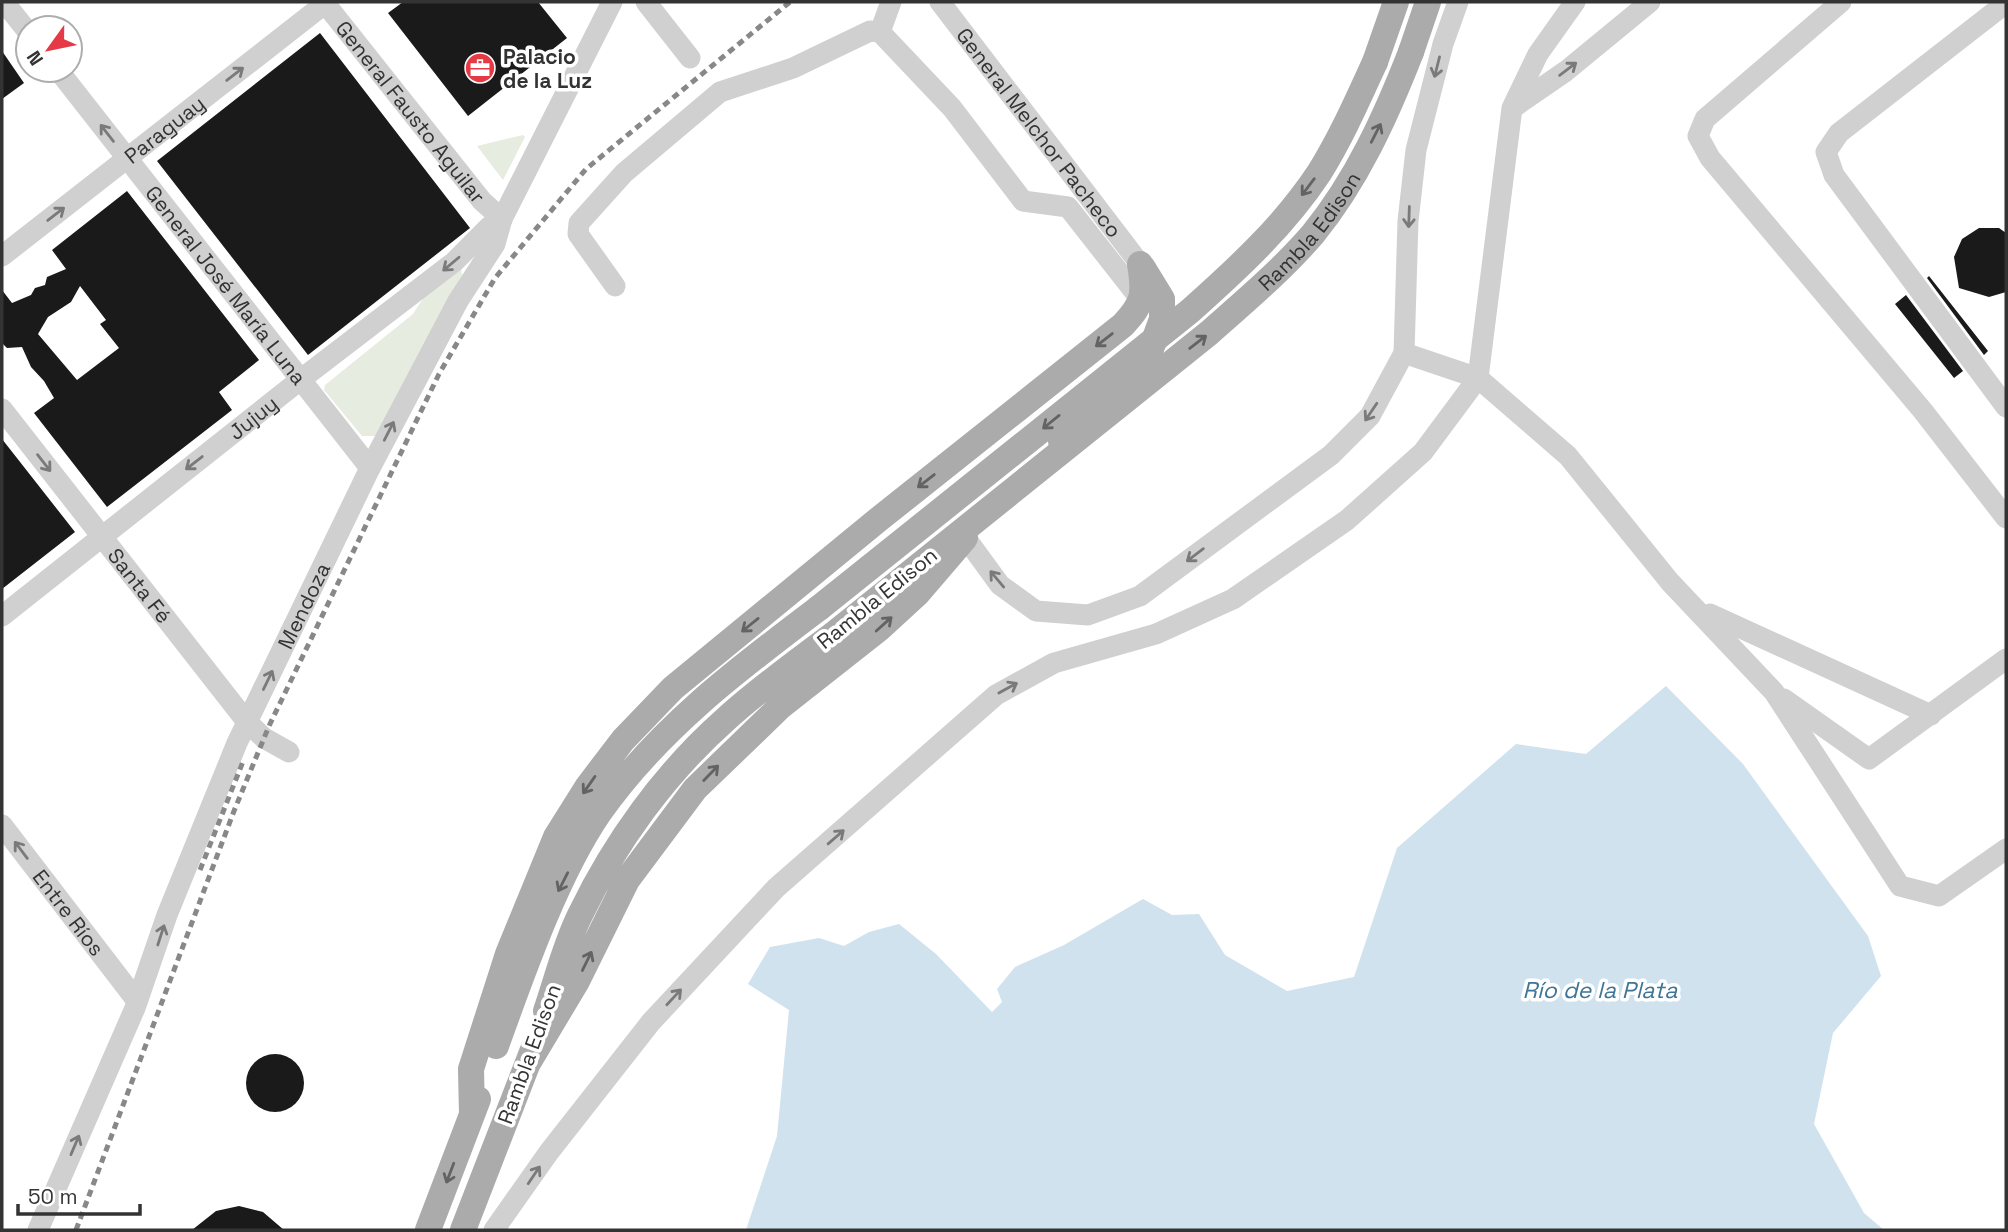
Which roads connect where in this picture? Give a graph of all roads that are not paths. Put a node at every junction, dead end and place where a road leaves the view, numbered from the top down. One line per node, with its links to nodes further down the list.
1 (326, 2): 17 (street, Paraguay, one-way to 1); 18 (street, General Fausto Aguilar)
2 (612, 2): 18 (street, Mendoza)
3 (646, 2): 14 (street)
4 (891, 2): 13 (street)
5 (940, 2): 20 (street, General Melchor Pacheco)
6 (1396, 2): 45 (main road, Rambla Edison, one-way to 45, bridge)
7 (1428, 2): 44 (main road, Rambla Edison, one-way to 7, bridge)
8 (1458, 2): 23 (street, one-way to 23)
9 (1575, 2): 16 (street)
10 (1650, 2): 16 (street, one-way to 10)
11 (1841, 2): 29 (street)
12 (2006, 3): 26 (street)
13 (880, 32): 21 (street); 22 (street)
14 (690, 58)
15 (69, 84): 17 (street, General José María Luna, one-way to 15)
16 (1513, 108): 24 (street)
17 (127, 158): 19 (street, Paraguay, one-way to 17); 25 (street, General José María Luna)
18 (502, 219): 25 (street, Jujuy, one-way to 25); 28 (street, Mendoza, one-way to 18)
19 (2, 256)
20 (1140, 264): 22 (main road); 31 (main road)
21 (615, 286)
22 (1141, 300): 45 (main road, one-way to 45)
23 (1404, 353): 24 (street); 33 (street, one-way to 33)
24 (1478, 378): 32 (street); 35 (street)
25 (300, 380): 28 (street, General José María Luna); 30 (street, Jujuy, one-way to 30)
26 (2006, 407)
27 (2, 409): 30 (street, Santa Fé, one-way to 30)
28 (370, 468): 39 (street, Mendoza, one-way to 28)
29 (2006, 518)
30 (101, 537): 34 (street, Jujuy); 39 (street, Santa Fé)
31 (965, 537): 33 (street, one-way to 31); 44 (main road, one-way to 31)
32 (1670, 582): 37 (street); 38 (street)
33 (1088, 615): 35 (street)
34 (2, 616)
35 (1094, 649): 49 (street, one-way to 35)
36 (2006, 659): 38 (street)
37 (1774, 692): 38 (street); 42 (street)
38 (1931, 715)
39 (247, 722): 40 (street, Santa Fé); 43 (street, Mendoza, one-way to 39)
40 (289, 752)
41 (2, 825): 43 (street, Entre Ríos, one-way to 41)
42 (2006, 849)
43 (136, 1002): 46 (street, Mendoza, one-way to 43)
44 (528, 1063): 48 (main road, Rambla Edison)
45 (472, 1115): 47 (main road, Rambla Edison, one-way to 47)
46 (38, 1230)
47 (428, 1230)
48 (463, 1230)
49 (494, 1230)

